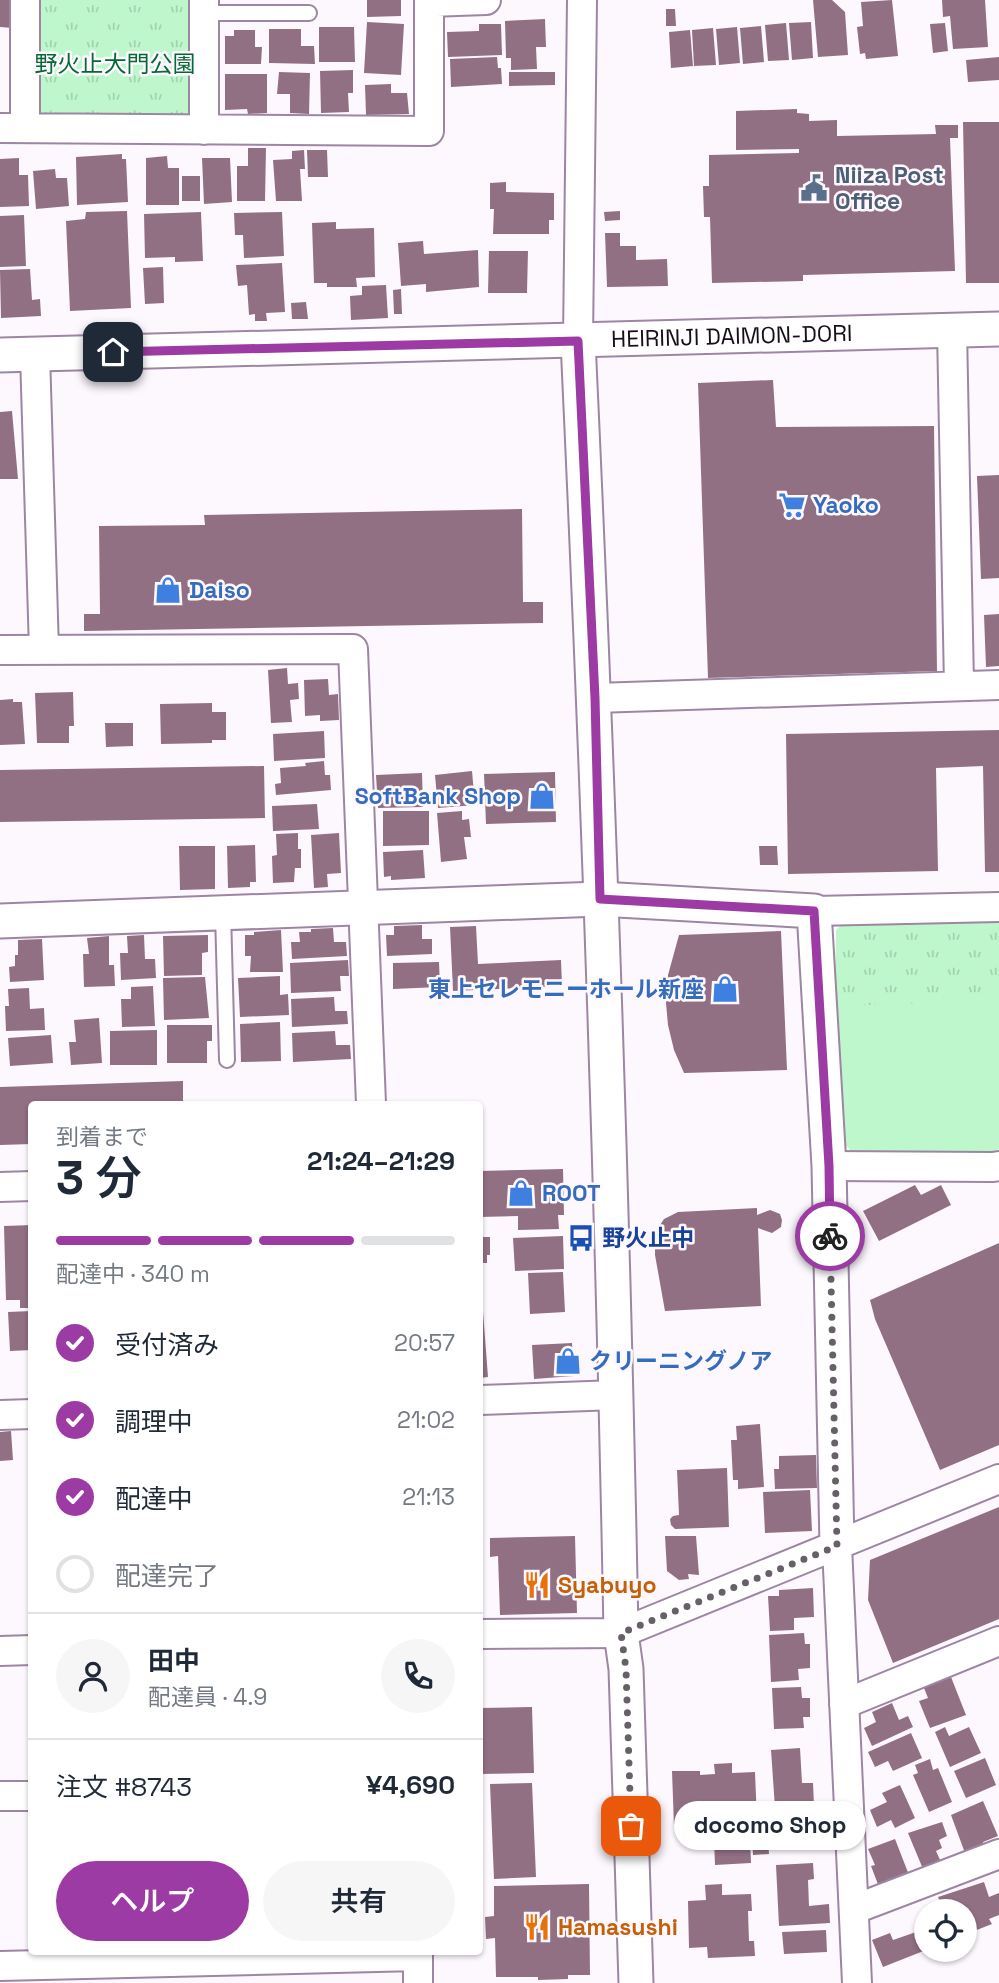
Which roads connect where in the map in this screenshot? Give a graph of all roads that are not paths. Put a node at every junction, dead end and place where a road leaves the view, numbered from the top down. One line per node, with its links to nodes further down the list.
1 (25, 0): 7 (street)
2 (486, 0): 4 (street)
3 (582, 0): 11 (street)
4 (429, 1): 8 (street)
5 (204, 6): 6 (lane); 8 (street)
6 (309, 13)
7 (13, 128): 8 (street)
8 (204, 130)
9 (999, 329): 10 (street, HEIRINJI DAIMON-DORI)
10 (952, 330): 11 (street, HEIRINJI DAIMON-DORI); 16 (street)
11 (578, 341): 12 (street, HEIRINJI DAIMON-DORI); 18 (street)
12 (35, 354): 13 (street, HEIRINJI DAIMON-DORI); 15 (street)
13 (0, 355)
14 (0, 650): 15 (street)
15 (44, 650): 21 (street)
16 (960, 685): 17 (street); 18 (street)
17 (999, 685)
18 (595, 698): 19 (street)
19 (600, 899): 21 (street); 22 (street); 31 (street)
20 (999, 907): 22 (street)
21 (364, 908): 23 (street); 26 (street)
22 (814, 911): 27 (street)
23 (223, 913): 24 (street); 25 (lane)
24 (0, 921)
25 (228, 1060)
26 (371, 1101)
27 (829, 1166): 28 (street); 36 (street)
28 (999, 1166)
29 (28, 1186): 30 (street)
30 (0, 1187)
31 (617, 1395): 32 (street); 37 (street)
32 (483, 1400)
33 (28, 1414): 34 (street)
34 (0, 1415)
35 (999, 1479): 36 (street)
36 (837, 1546): 37 (street); 42 (street)
37 (621, 1633): 38 (street); 49 (street)
38 (483, 1634)
39 (999, 1641): 42 (street)
40 (28, 1650): 41 (street)
41 (0, 1651)
42 (844, 1704): 46 (street)
43 (0, 1796): 44 (street)
44 (28, 1796)
45 (999, 1854): 46 (street)
46 (855, 1909): 50 (street)
47 (418, 1963): 48 (street)
48 (0, 1966)
49 (636, 1983)
50 (858, 1983)

